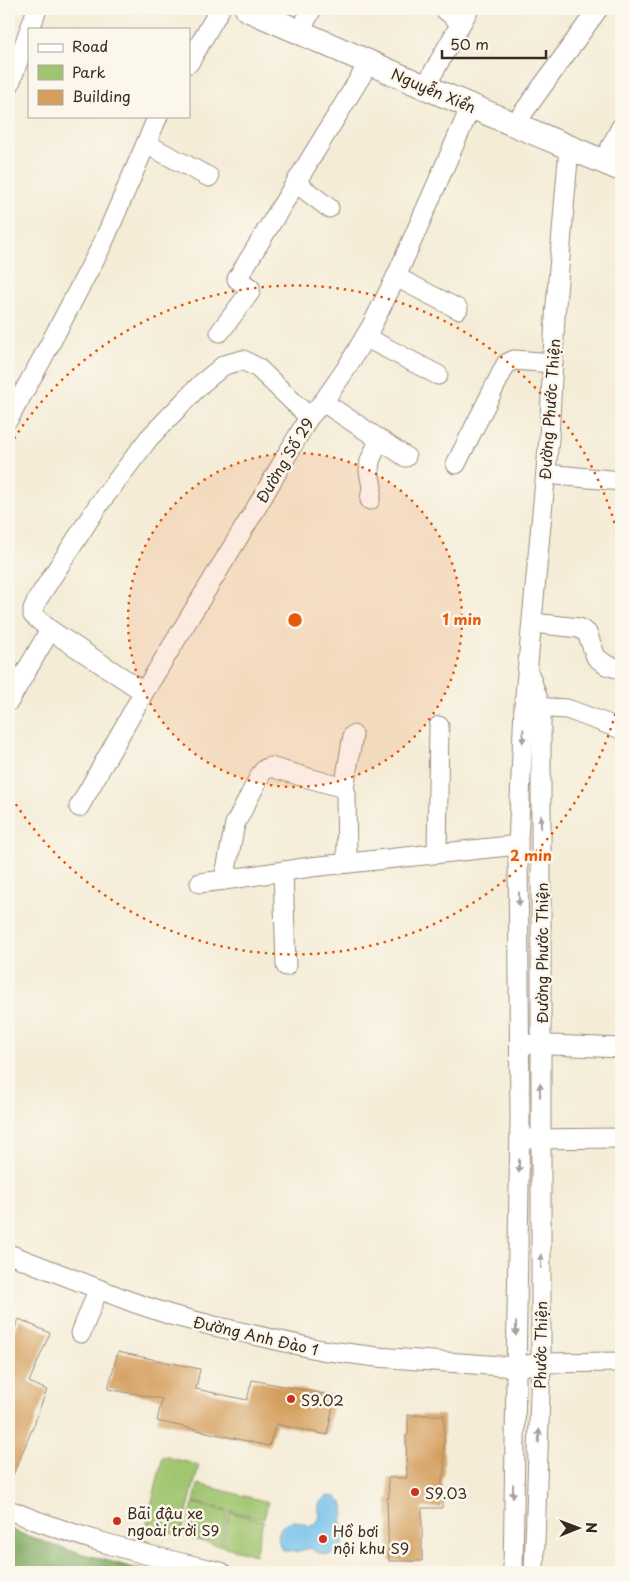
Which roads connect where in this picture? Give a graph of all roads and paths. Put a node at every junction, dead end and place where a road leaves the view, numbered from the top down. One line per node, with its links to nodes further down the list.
1 (37, 9): 8 (street)
2 (220, 9): 11 (street)
3 (247, 9): 9 (main road, Nguyễn Xiển)
4 (312, 9): 9 (street)
5 (444, 9): 7 (street)
6 (598, 9): 17 (street)
7 (465, 16): 14 (street)
8 (30, 28)
9 (300, 31): 12 (main road, Nguyễn Xiển)
10 (28, 33): 13 (street)
11 (190, 61)
12 (369, 63): 14 (main road, Nguyễn Xiển); 23 (street)
13 (9, 86)
14 (425, 87): 15 (main road, Nguyễn Xiển)
15 (471, 106): 17 (main road, Nguyễn Xiển); 25 (street, Đường Số 29)
16 (157, 118): 19 (street)
17 (515, 124): 20 (main road, Nguyễn Xiển)
18 (621, 127): 21 (street)
19 (146, 144): 22 (street); 33 (street)
20 (569, 147): 21 (main road, Nguyễn Xiển); 29 (street, Đường Phước Thiện)
21 (612, 165)
22 (209, 177)
23 (296, 183): 24 (street); 27 (street)
24 (329, 208)
25 (396, 277): 26 (street); 28 (street, Đường Số 29)
26 (458, 309)
27 (220, 332)
28 (365, 337): 30 (street); 31 (street, Đường Số 29)
29 (553, 363): 36 (street); 37 (street, Đường Phước Thiện)
30 (438, 375)
31 (323, 402): 32 (street, Đường Số 29); 34 (street)
32 (309, 417): 41 (street); 43 (street, Đường Số 29)
33 (9, 418)
34 (379, 440): 35 (street); 39 (street)
35 (406, 457)
36 (456, 464)
37 (546, 474): 38 (street); 40 (street, Đường Phước Thiện)
38 (621, 481)
39 (370, 500)
40 (533, 622): 42 (street); 45 (street, Đường Phước Thiện)
41 (50, 630): 43 (street); 44 (street)
42 (621, 669)
43 (144, 692): 50 (street, Đường Số 29)
44 (9, 701)
45 (533, 707): 47 (street); 51 (street, Đường Phước Thiện, one-way to 51); 60 (street, Đường Phước Thiện, one-way to 45)
46 (439, 726): 52 (street)
47 (621, 730)
48 (353, 735): 49 (street)
49 (344, 788): 53 (street); 55 (street)
50 (79, 807)
51 (518, 845): 52 (street); 58 (street, Đường Phước Thiện, one-way to 58)
52 (437, 853): 53 (street)
53 (347, 863): 54 (street)
54 (283, 871): 55 (street); 57 (street)
55 (224, 880): 56 (street)
56 (200, 883)
57 (286, 966)
58 (520, 1044): 60 (street); 62 (street, Đường Phước Thiện)
59 (621, 1048): 60 (street)
60 (540, 1054): 61 (street, Đường Phước Thiện, one-way to 60)
61 (540, 1117): 65 (street, Phước Thiện)
62 (520, 1118): 64 (street, Phước Thiện)
63 (621, 1138): 65 (street)
64 (519, 1139): 65 (street); 71 (street, Phước Thiện, one-way to 71)
65 (541, 1139): 70 (street, Phước Thiện, one-way to 65)
66 (9, 1254): 67 (street, Đường Anh Đào 1)
67 (98, 1290): 68 (street); 71 (street, Đường Anh Đào 1)
68 (81, 1333)
69 (621, 1362): 70 (street, Đường Anh Đào 1)
70 (541, 1363): 71 (street, Đường Anh Đào 1); 75 (street, Phước Thiện, one-way to 70)
71 (515, 1367): 74 (street, Phước Thiện, one-way to 74)
72 (9, 1510): 73 (street)
73 (221, 1572)
74 (512, 1572)
75 (534, 1572)

